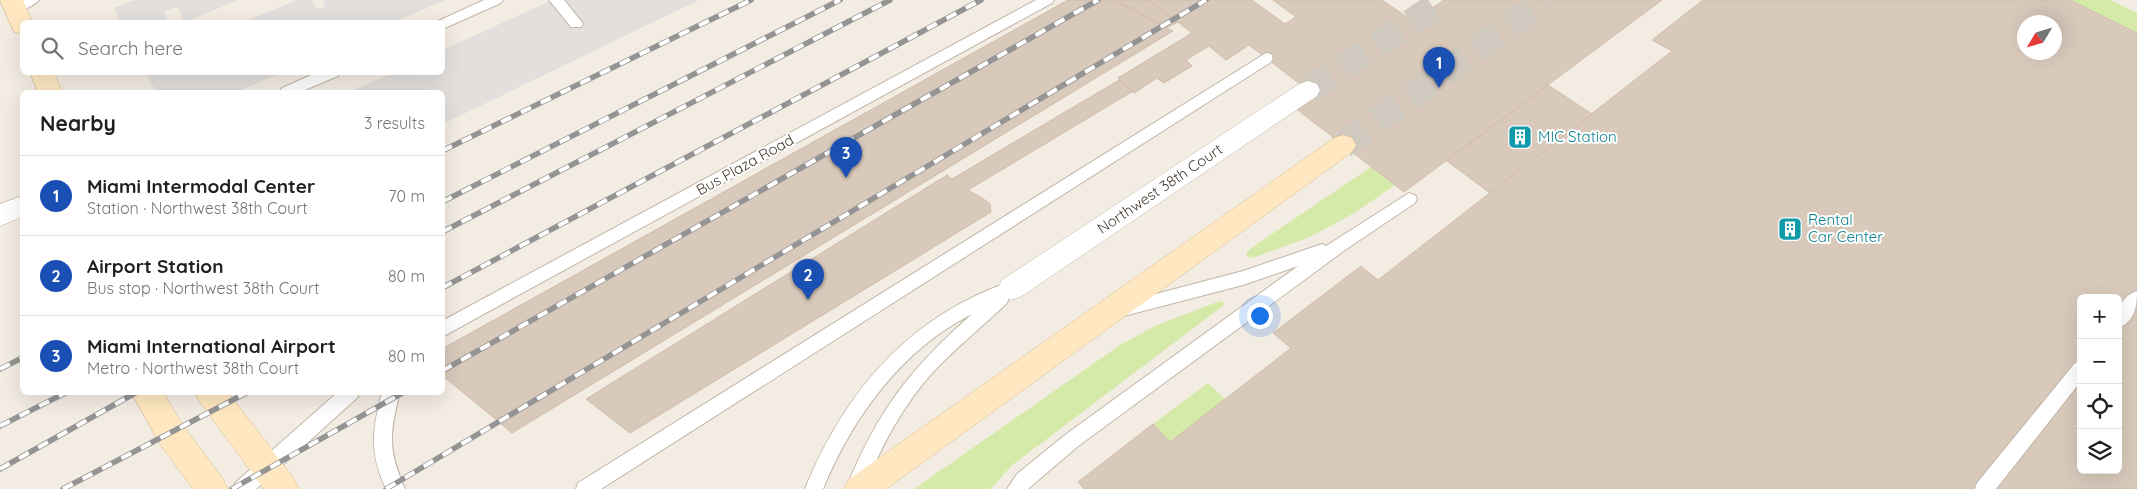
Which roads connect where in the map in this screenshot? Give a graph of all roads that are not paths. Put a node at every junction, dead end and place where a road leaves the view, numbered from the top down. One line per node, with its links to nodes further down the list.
1 (496, 0): 4 (lane)
2 (556, 0): 5 (lane)
3 (1046, 0): 21 (lane, Bus Plaza Road)
4 (445, 23)
5 (576, 24)
6 (1266, 58): 31 (lane)
7 (43, 75): 9 (street)
8 (326, 75): 10 (lane)
9 (49, 90)
10 (292, 90)
11 (1308, 90): 17 (street, Northwest 38th Court)
12 (1343, 145): 19 (street)
13 (1409, 199): 16 (lane)
14 (20, 207): 15 (street)
15 (0, 216)
16 (1338, 245): 19 (lane); 35 (lane)
17 (1012, 288): 32 (lane); 33 (lane)
18 (2137, 298): 20 (lane)
19 (1106, 314): 34 (street)
20 (2122, 316)
21 (445, 328)
22 (2077, 373): 36 (lane)
23 (148, 395): 28 (street)
24 (212, 395): 27 (street)
25 (348, 395): 27 (lane)
26 (391, 395): 30 (lane)
27 (274, 478): 29 (lane)
28 (212, 489)
29 (242, 489)
30 (396, 489)
31 (585, 489)
32 (814, 489)
33 (855, 489)
34 (860, 489)
35 (1016, 489)
36 (1984, 489)

